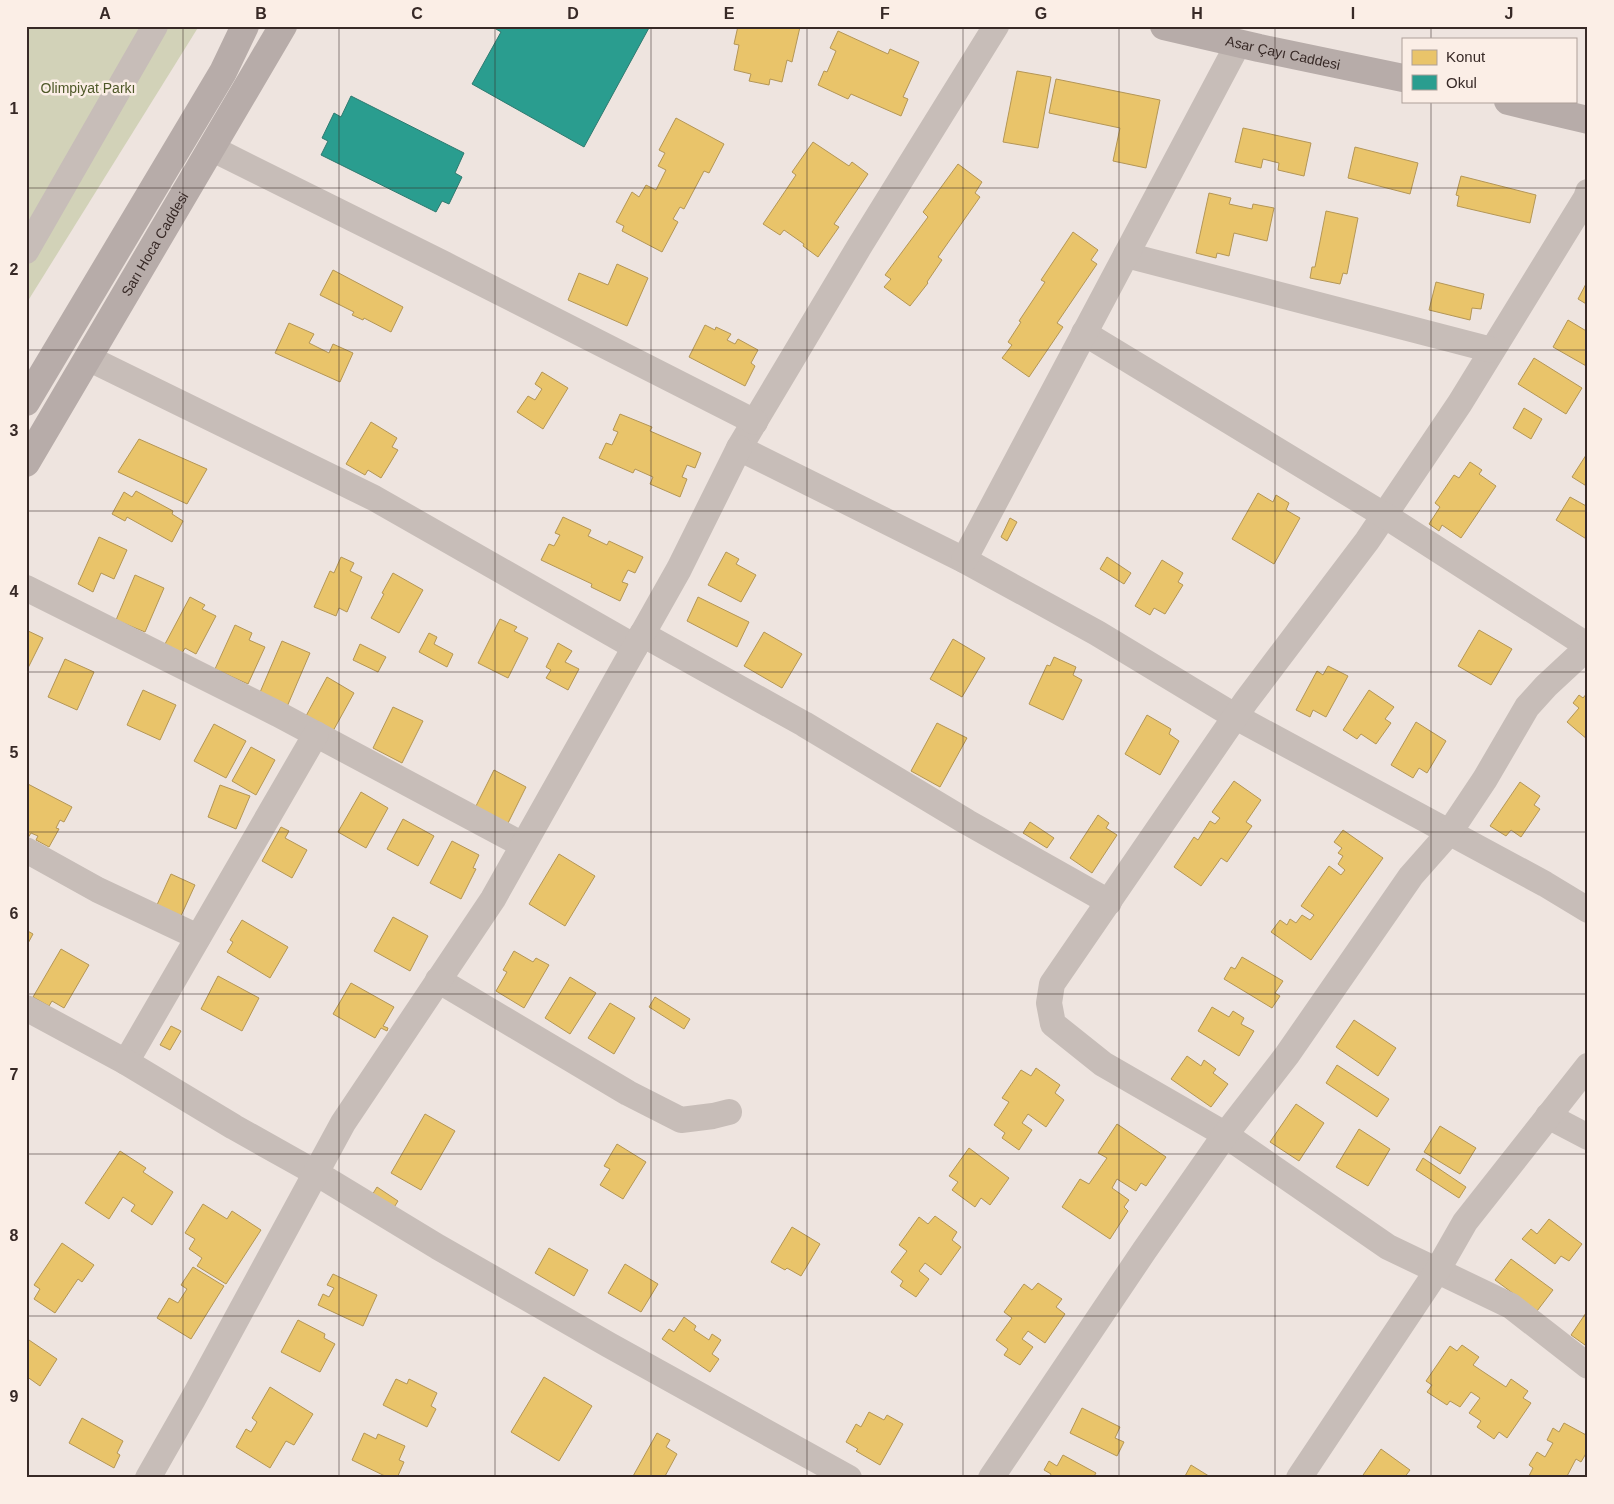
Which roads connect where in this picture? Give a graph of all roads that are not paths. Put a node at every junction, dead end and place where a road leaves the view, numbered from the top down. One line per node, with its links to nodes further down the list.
1 (155, 26): 12 (street)
2 (245, 26): 17 (street)
3 (283, 26): 10 (street, Sarı Hoca Caddesi)
4 (996, 26): 18 (street)
5 (1164, 26): 6 (street, Asar Çayı Caddesi)
6 (1238, 44): 7 (street, Asar Çayı Caddesi); 13 (street)
7 (1402, 78)
8 (1512, 102): 9 (street)
9 (1588, 120)
10 (211, 148): 16 (street, Sarı Hoca Caddesi); 18 (street)
11 (1588, 192): 15 (street)
12 (26, 251)
13 (1126, 255): 14 (street); 15 (street)
14 (1084, 334): 21 (street); 22 (street)
15 (1492, 350): 21 (street)
16 (88, 358): 20 (street, Sarı Hoca Caddesi); 24 (street)
17 (26, 402)
18 (755, 422): 19 (street)
19 (739, 448): 22 (street); 24 (street)
20 (26, 463)
21 (1384, 515): 25 (street); 26 (street)
22 (964, 560): 26 (street)
23 (26, 588): 27 (street)
24 (638, 641): 29 (street); 31 (street)
25 (1588, 647): 28 (street)
26 (1236, 717): 28 (street); 31 (street)
27 (316, 734): 29 (street); 33 (street)
28 (1449, 833): 32 (street); 40 (street)
29 (523, 846): 34 (street)
30 (26, 850): 33 (street)
31 (1109, 902): 40 (street)
32 (1588, 910)
33 (198, 937): 36 (street)
34 (438, 980): 38 (street); 42 (street)
35 (26, 1008): 36 (street)
36 (126, 1062): 42 (street)
37 (1588, 1066): 39 (street)
38 (729, 1112)
39 (1548, 1116): 41 (street); 43 (street)
40 (1225, 1135): 43 (street); 47 (street)
41 (1588, 1137)
42 (316, 1173): 45 (street); 46 (street)
43 (1437, 1271): 44 (street); 48 (street)
44 (1588, 1366)
45 (148, 1478)
46 (849, 1478)
47 (990, 1478)
48 (1299, 1478)

